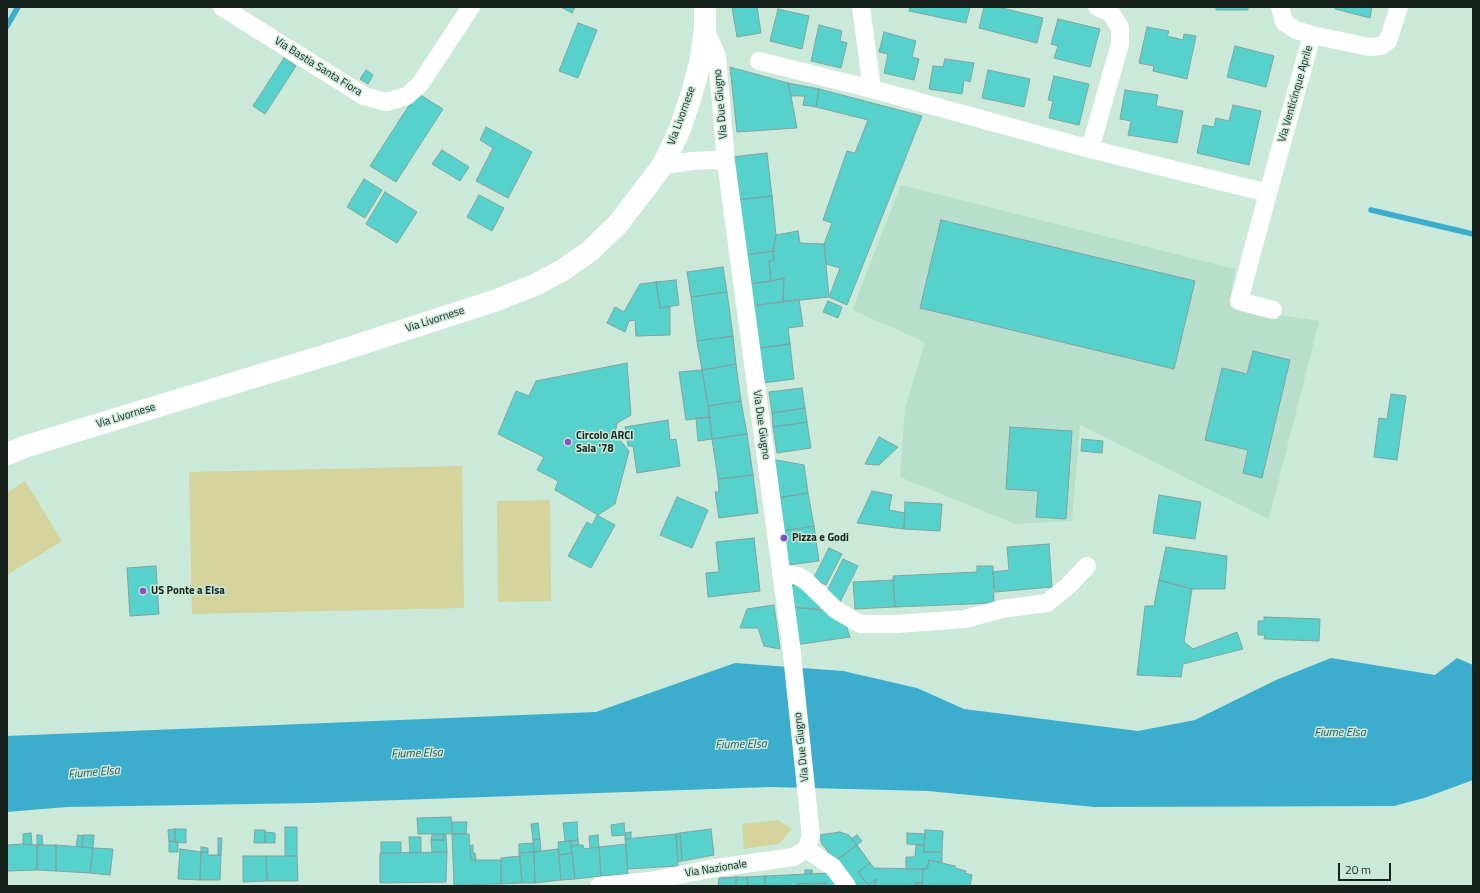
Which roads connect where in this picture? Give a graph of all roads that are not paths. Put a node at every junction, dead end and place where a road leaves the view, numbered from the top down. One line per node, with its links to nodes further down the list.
1 (222, 7): 2 (street, Via Bastia Santa Fiora)
2 (471, 7)
3 (861, 7): 10 (street)
4 (1097, 7): 11 (street)
5 (1280, 7): 8 (street)
6 (1399, 7): 8 (street, Via Venticinque Aprile)
7 (705, 17): 12 (street, Via Due Giugno); 13 (main road, Via Livornese)
8 (1312, 35): 14 (street, Via Venticinque Aprile)
9 (759, 60): 10 (street)
10 (872, 89): 11 (street)
11 (1090, 149): 14 (street)
12 (726, 162): 13 (street); 18 (street, Via Due Giugno)
13 (663, 165): 16 (main road, Via Livornese)
14 (1268, 193): 15 (street, Via Venticinque Aprile)
15 (1273, 310)
16 (7, 454)
17 (1087, 566): 18 (street)
18 (781, 572): 19 (street, Via Due Giugno)
19 (806, 849): 20 (street, Via Nazionale); 21 (street)
20 (599, 886)
21 (847, 886)

